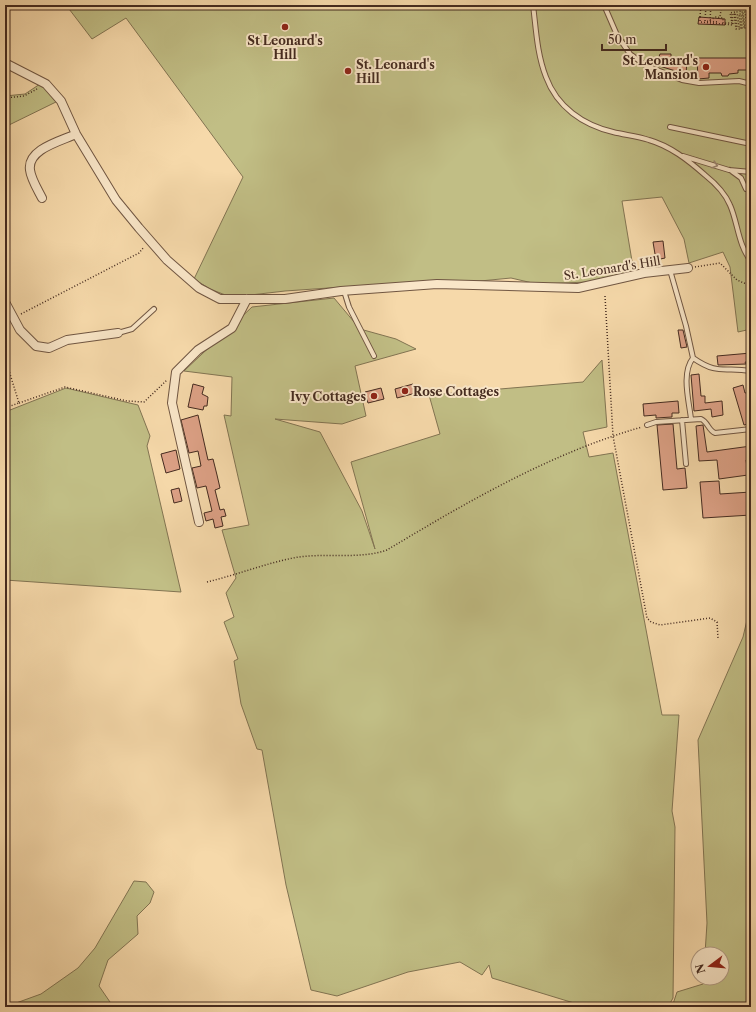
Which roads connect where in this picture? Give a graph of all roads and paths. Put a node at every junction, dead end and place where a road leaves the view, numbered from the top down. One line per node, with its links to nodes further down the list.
1 (533, 5): 17 (lane)
2 (604, 5): 12 (lane)
3 (701, 5): 7 (path)
4 (706, 5): 9 (path)
5 (711, 5): 7 (path)
6 (722, 5): 8 (path)
7 (751, 12)
8 (720, 16)
9 (719, 22)
10 (5, 63): 11 (street, St. Leonard's Hill)
11 (46, 84): 13 (path); 15 (street, St. Leonard's Hill)
12 (751, 84)
13 (5, 98)
14 (670, 127): 16 (lane)
15 (76, 134): 21 (street); 22 (street, St. Leonard's Hill)
16 (751, 144)
17 (679, 154): 18 (lane, one-way to 18); 23 (lane)
18 (730, 170): 19 (lane); 20 (lane)
19 (751, 172)
20 (746, 189)
21 (42, 198)
22 (151, 241): 29 (street, St. Leonard's Hill); 32 (path)
23 (751, 261)
24 (688, 268): 25 (street, St. Leonard's Hill); 26 (path)
25 (670, 270): 27 (street, St. Leonard's Hill); 36 (lane)
26 (751, 286)
27 (344, 291): 29 (street, St. Leonard's Hill); 34 (lane)
28 (605, 296): 45 (path)
29 (247, 299): 38 (street)
30 (5, 302): 32 (street)
31 (154, 309): 33 (lane)
32 (14, 318): 33 (street)
33 (118, 333)
34 (374, 356)
35 (5, 358): 39 (path)
36 (693, 358): 37 (lane); 41 (lane)
37 (751, 371)
38 (176, 372): 39 (path); 47 (street)
39 (19, 403): 40 (path)
40 (5, 408)
41 (690, 419): 42 (lane); 44 (lane)
42 (682, 420): 43 (lane); 46 (lane)
43 (647, 425): 45 (path)
44 (751, 429)
45 (613, 436): 48 (path); 49 (path)
46 (686, 464)
47 (199, 522)
48 (207, 582)
49 (718, 638)

